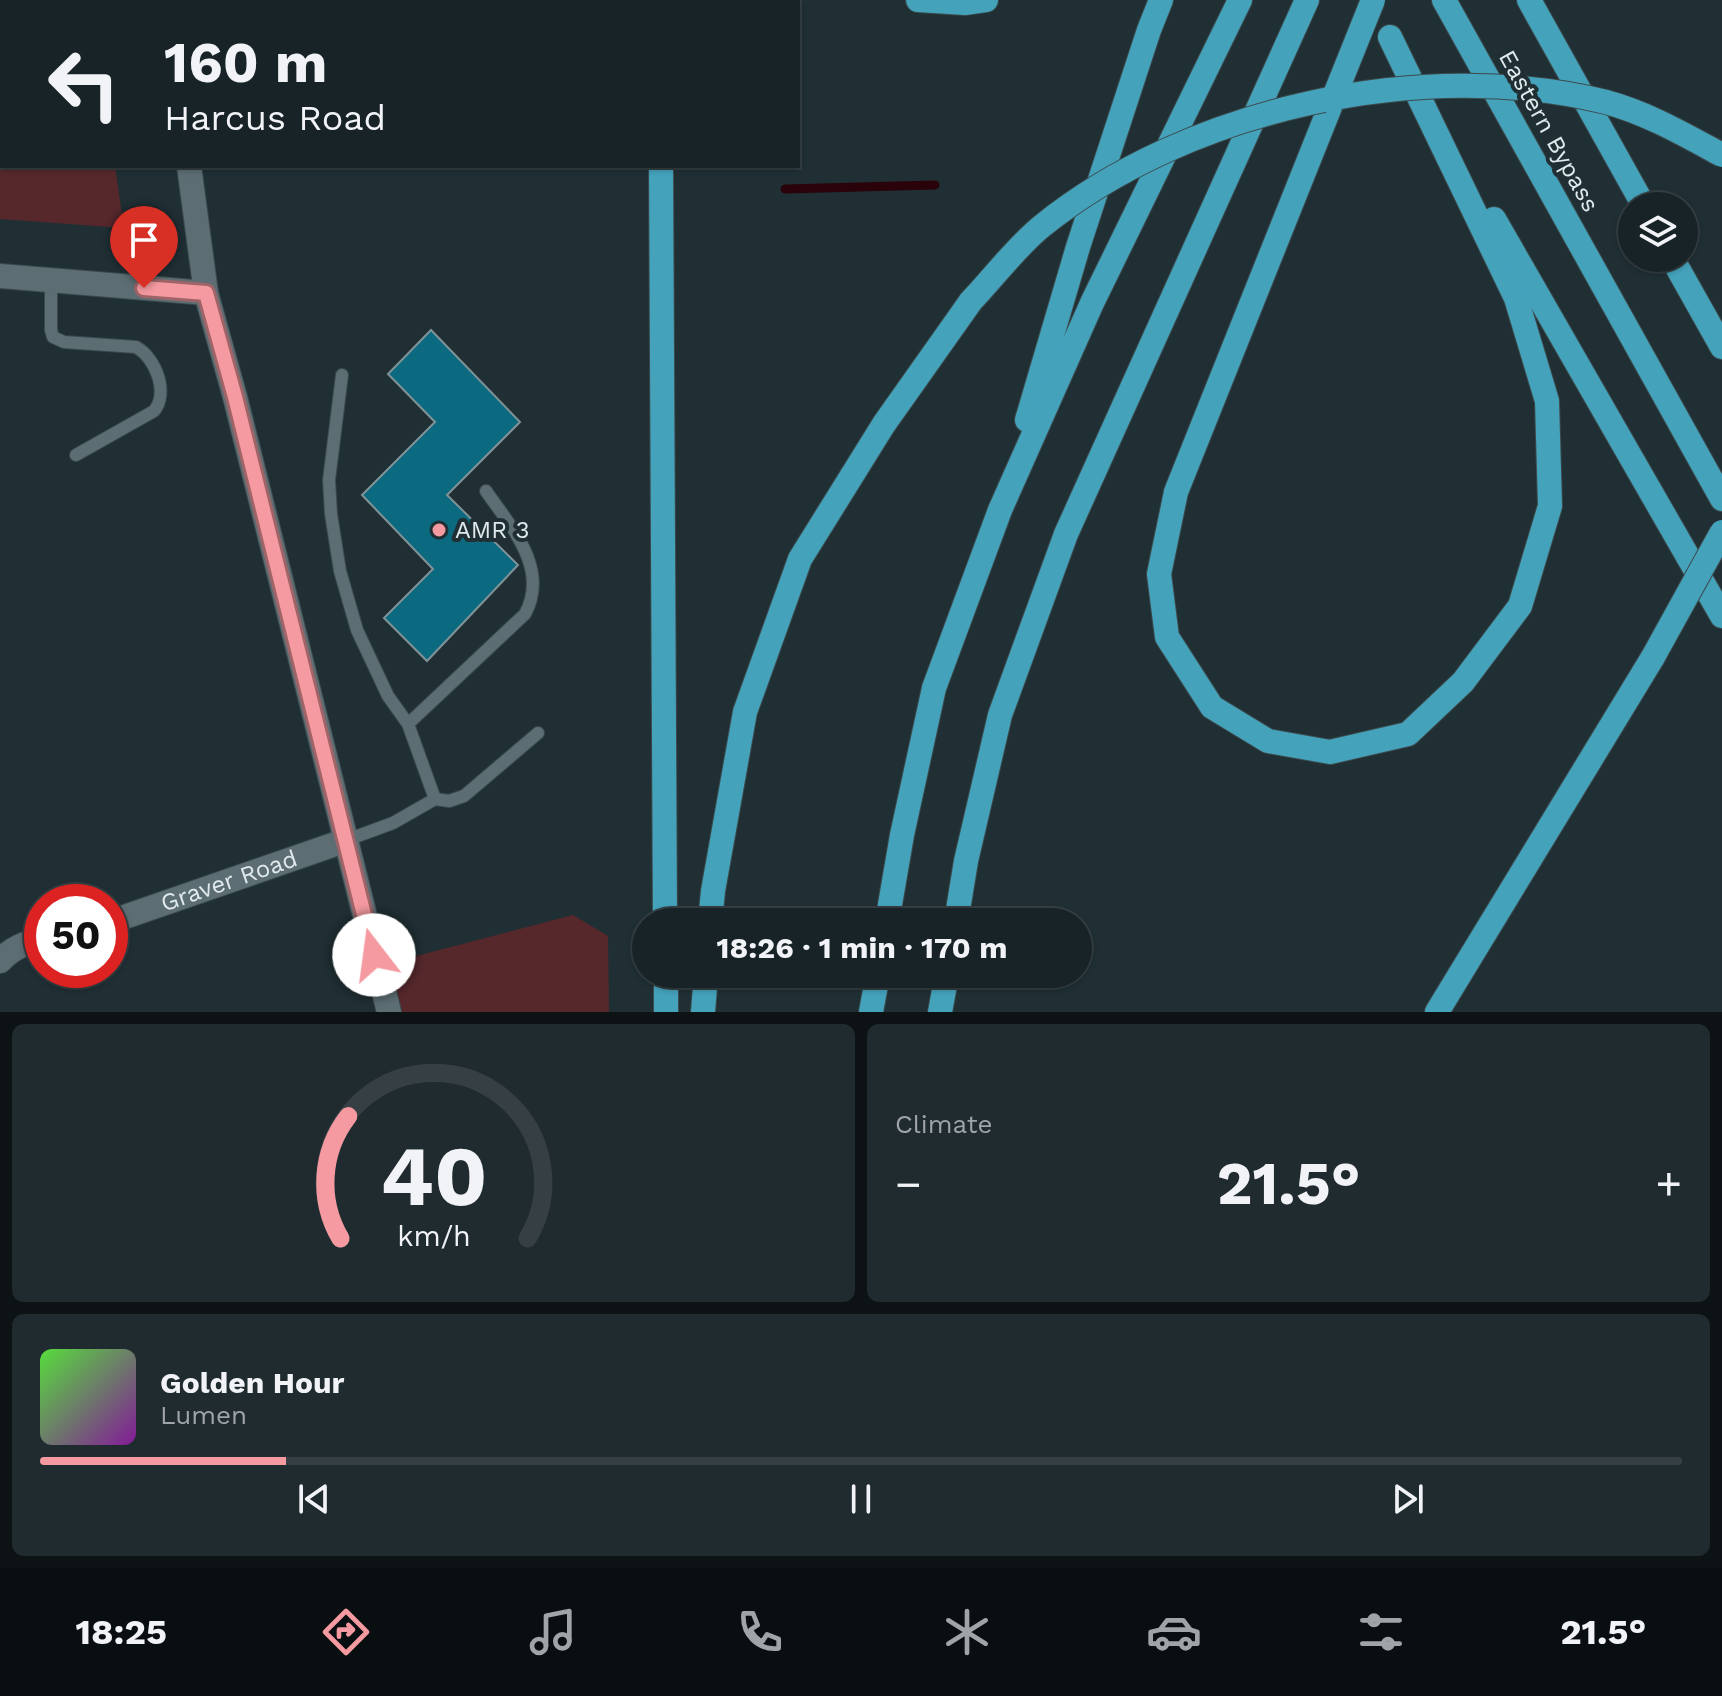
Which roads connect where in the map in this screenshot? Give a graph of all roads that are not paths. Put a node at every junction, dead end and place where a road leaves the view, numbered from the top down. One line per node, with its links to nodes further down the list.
1 (918, 0): 2 (highway)
2 (986, 0)
3 (1161, 0): 23 (highway)
4 (1240, 0): 23 (highway)
5 (1307, 0): 33 (highway)
6 (1372, 0): 9 (highway); 9 (highway, bridge)
7 (1444, 0): 22 (highway, Eastern Bypass)
8 (1529, 0): 13 (highway, Eastern Bypass)
9 (1390, 37): 25 (highway)
10 (1722, 155): 31 (highway, bridge)
11 (189, 168): 17 (main road)
12 (661, 168): 30 (highway)
13 (1636, 192)
14 (1680, 272): 18 (highway)
15 (0, 276): 16 (main road)
16 (51, 280): 17 (main road); 20 (lane)
17 (206, 293): 29 (main road)
18 (1722, 347)
19 (342, 375): 26 (lane)
20 (76, 455)
21 (486, 491): 26 (lane)
22 (1722, 499)
23 (1000, 510): 32 (highway)
24 (1722, 532): 46 (highway, bridge)
25 (1722, 616)
26 (408, 724): 28 (lane)
27 (538, 733): 28 (lane)
28 (435, 799): 29 (lane)
29 (344, 841): 34 (main road, Graver Road); 41 (main road)
30 (665, 908)
31 (711, 908)
32 (889, 908)
33 (958, 908)
34 (128, 916)
35 (24, 944): 36 (main road)
36 (1, 956)
37 (666, 988): 42 (highway)
38 (705, 988): 43 (highway)
39 (875, 988): 44 (highway)
40 (944, 988): 45 (highway)
41 (389, 1012)
42 (666, 1012)
43 (703, 1012)
44 (871, 1012)
45 (940, 1012)
46 (1437, 1012)

